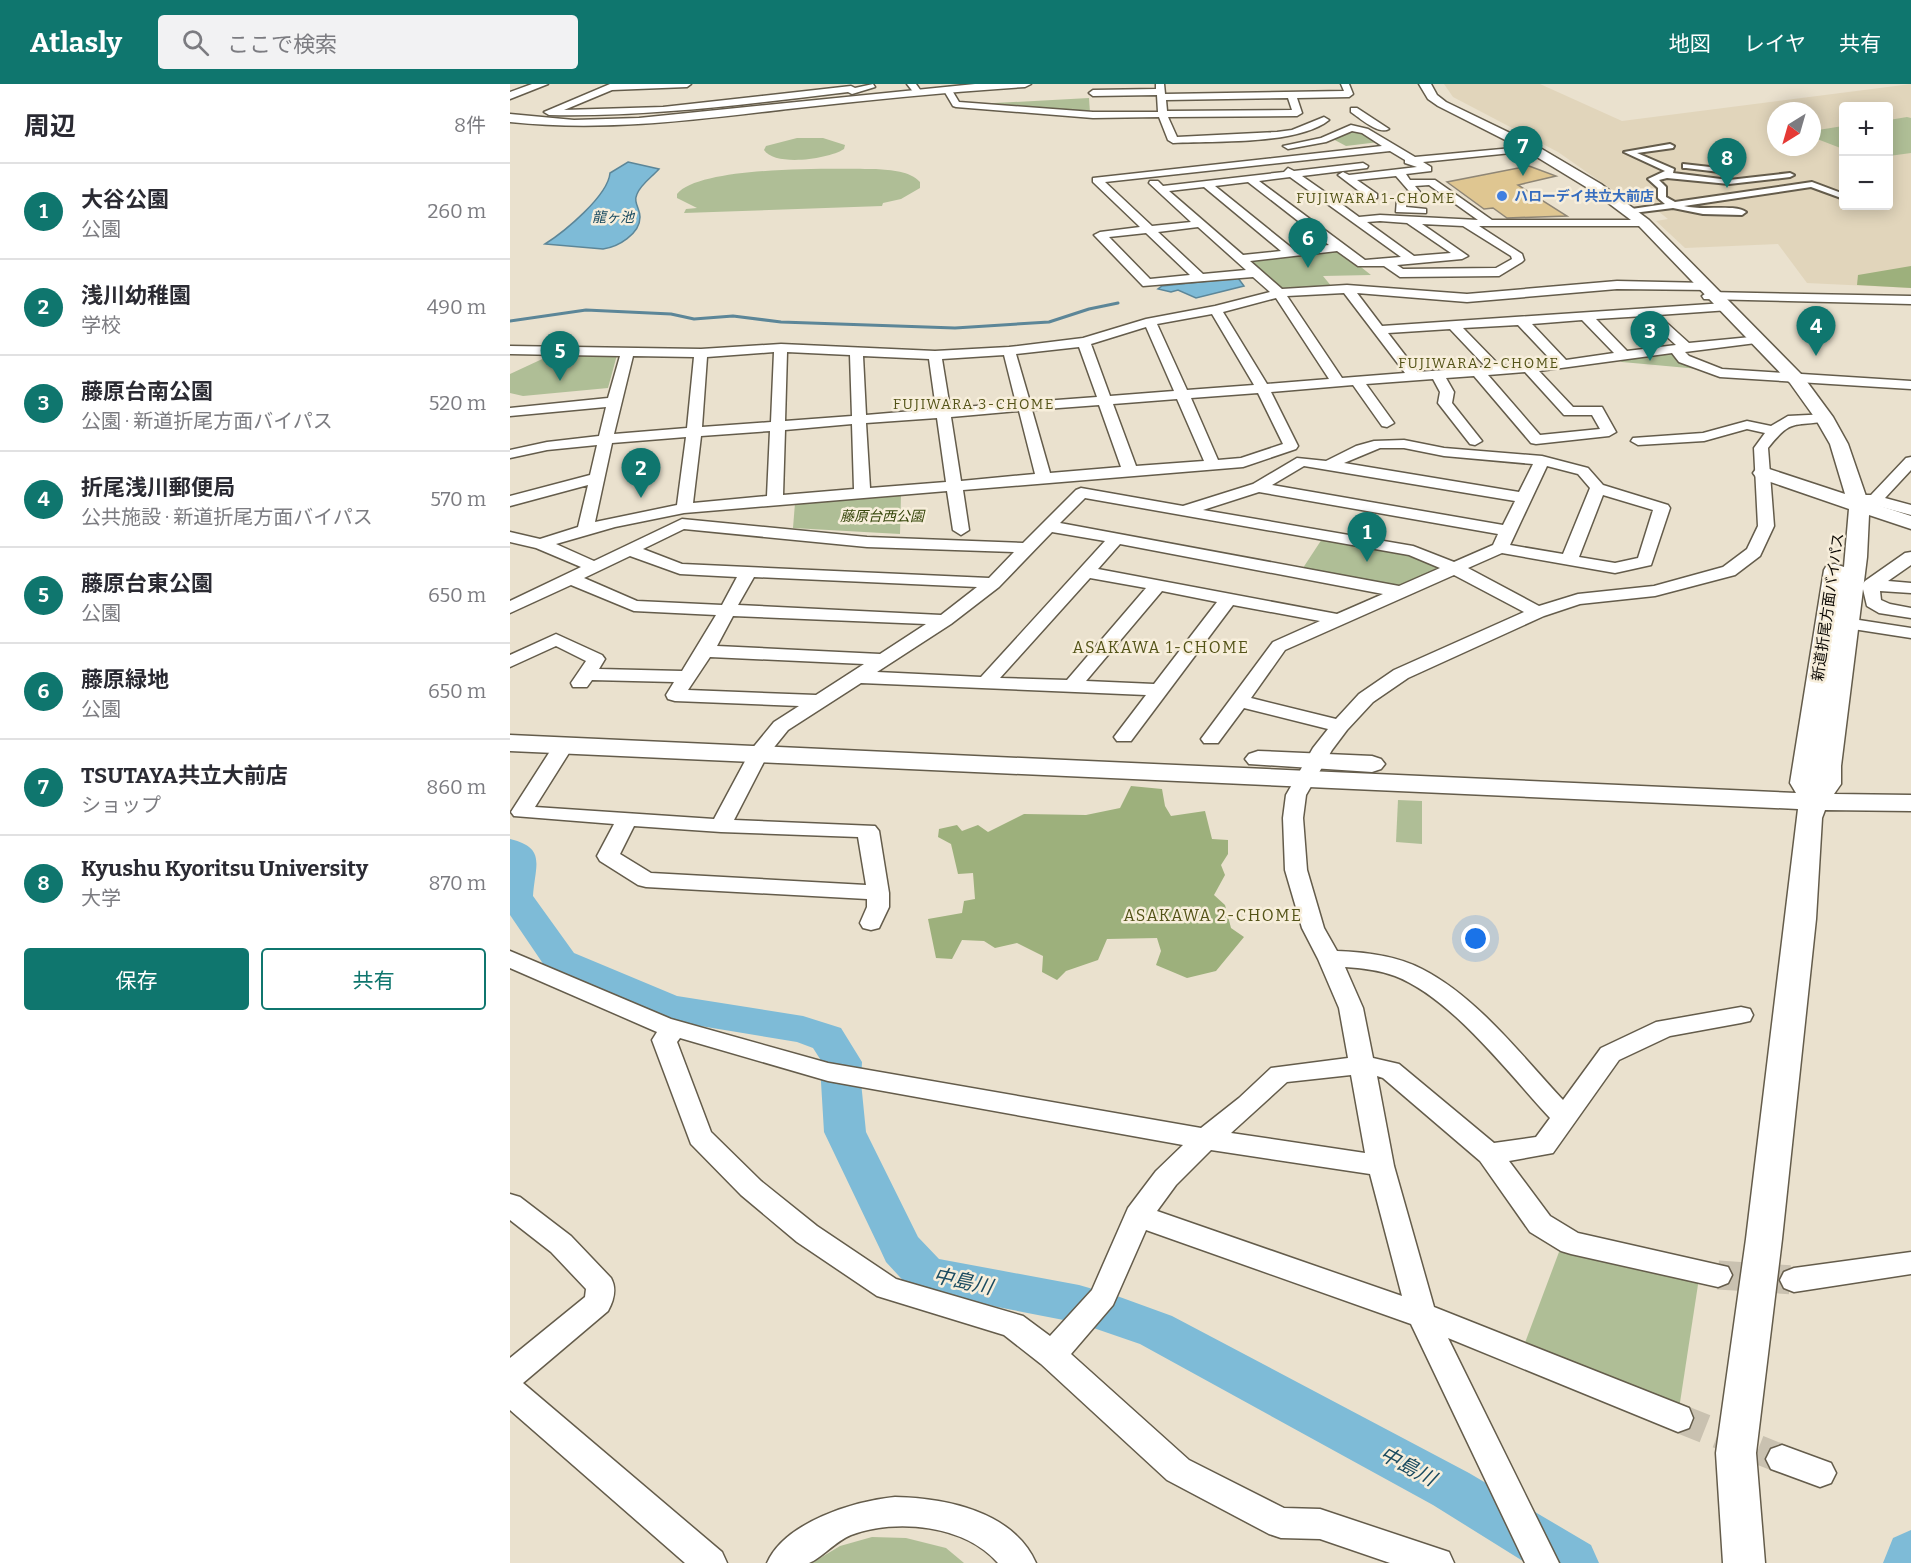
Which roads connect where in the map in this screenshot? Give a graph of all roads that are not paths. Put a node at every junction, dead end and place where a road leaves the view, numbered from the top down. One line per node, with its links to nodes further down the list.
1 (532, 84): 16 (street)
2 (542, 84): 16 (street)
3 (687, 84): 10 (street)
4 (820, 84): 18 (street)
5 (869, 84): 14 (street)
6 (1025, 84): 12 (street)
7 (1345, 84): 15 (street); 17 (street)
8 (1416, 84): 33 (street)
9 (1425, 84): 33 (street)
10 (615, 86): 19 (street)
11 (914, 87): 12 (street); 14 (street)
12 (947, 89): 24 (street)
13 (1093, 89): 15 (street); 24 (street)
14 (851, 90): 23 (street)
15 (1161, 93): 17 (street); 20 (street); 25 (street)
16 (510, 94)
17 (1292, 96): 25 (street)
18 (686, 99): 19 (street); 23 (street)
19 (573, 103): 22 (street)
20 (1151, 103)
21 (1353, 111): 29 (street)
22 (549, 112): 23 (street); 27 (street)
23 (694, 112): 27 (street)
24 (1093, 115): 25 (street)
25 (1164, 115): 28 (street)
26 (510, 118): 27 (street)
27 (525, 120)
28 (1324, 120)
29 (1365, 131): 31 (street); 32 (street)
30 (1670, 146): 41 (street)
31 (1281, 147)
32 (1392, 148): 35 (street); 36 (street)
33 (1525, 148): 36 (street); 61 (street, 新道折尾方面バイパス)
34 (1261, 151): 35 (street)
35 (1273, 161): 42 (street); 43 (street)
36 (1413, 161): 39 (street); 40 (street)
37 (1709, 166): 38 (street); 41 (street); 48 (street)
38 (1774, 168)
39 (1335, 170): 42 (street); 45 (street)
40 (1398, 172): 45 (street); 49 (street)
41 (1666, 172): 47 (street); 48 (street)
42 (1293, 174): 46 (street); 55 (street)
43 (1144, 175): 52 (street); 65 (street)
44 (1790, 175): 48 (street)
45 (1348, 178): 55 (street)
46 (1250, 179): 50 (street); 66 (street)
47 (1652, 179): 51 (street); 56 (street)
48 (1689, 179): 51 (street)
49 (1407, 183): 58 (street); 58 (street)
50 (1206, 184): 52 (street); 67 (street)
51 (1679, 185): 54 (street)
52 (1160, 189): 64 (street)
53 (1839, 195): 54 (street)
54 (1735, 196): 56 (street)
55 (1329, 201): 59 (street)
56 (1674, 205): 57 (street); 61 (street)
57 (1742, 212)
58 (1476, 213): 63 (street)
59 (1358, 220): 60 (street); 69 (street)
60 (1410, 220): 62 (street); 69 (street)
61 (1635, 220): 63 (street); 75 (street, 新道折尾方面バイパス)
62 (1466, 223): 63 (street); 70 (street)
63 (1491, 223)
64 (1199, 224): 65 (street); 68 (street)
65 (1150, 230): 72 (street); 72 (street)
66 (1339, 247): 67 (street); 70 (street)
67 (1291, 253): 68 (street)
68 (1239, 259): 71 (street)
69 (1412, 260): 70 (street)
70 (1386, 262)
71 (1254, 273): 72 (street); 74 (street)
72 (1200, 278)
73 (1347, 288): 74 (street); 76 (street); 85 (street)
74 (1279, 293): 78 (street); 105 (street)
75 (1710, 297): 76 (street); 77 (street); 79 (street); 86 (street, 新道折尾方面バイパス)
76 (1467, 298): 83 (street)
77 (1911, 300)
78 (1216, 310): 82 (street); 108 (street)
79 (1647, 312): 80 (street); 89 (street)
80 (1585, 316): 81 (street); 96 (street)
81 (1522, 321): 83 (street); 97 (street)
82 (1150, 322): 87 (street); 110 (street)
83 (1485, 323): 84 (street)
84 (1453, 325): 85 (street); 99 (street)
85 (1380, 330): 102 (street)
86 (1750, 339): 89 (street); 103 (street, 新道折尾方面バイパス)
87 (1084, 342): 92 (street); 111 (street)
88 (781, 348): 93 (street); 94 (street); 119 (street)
89 (1681, 348): 96 (street); 103 (street)
90 (510, 350): 91 (street)
91 (628, 351): 94 (street); 112 (street)
92 (1009, 351): 95 (street); 113 (street)
93 (856, 352): 95 (street); 117 (street)
94 (701, 353): 120 (street)
95 (935, 355): 115 (street)
96 (1624, 355): 97 (street)
97 (1563, 365): 98 (street)
98 (1529, 368): 99 (street); 100 (street)
99 (1496, 370): 100 (street)
100 (1478, 372): 101 (street)
101 (1437, 375): 102 (street); 123 (street)
102 (1414, 377): 104 (street)
103 (1787, 378): 106 (street); 116 (street, 新道折尾方面バイパス)
104 (1357, 382): 105 (street); 118 (street)
105 (1339, 383): 108 (street)
106 (1883, 384): 107 (street); 109 (street)
107 (1911, 385)
108 (1263, 389): 110 (street); 127 (street)
109 (1911, 390)
110 (1183, 395): 111 (street); 127 (street)
111 (1106, 400): 113 (street); 130 (street)
112 (614, 402): 114 (street); 122 (street)
113 (1026, 407): 115 (street); 133 (street)
114 (510, 412)
115 (942, 413): 117 (street); 134 (street)
116 (1816, 417): 121 (street); 141 (street, 新道折尾方面バイパス)
117 (860, 419): 119 (street); 137 (street)
118 (1387, 423)
119 (776, 426): 120 (street); 139 (street)
120 (694, 431): 122 (street); 142 (street)
121 (1774, 431): 124 (street); 131 (street)
122 (607, 439): 125 (street); 132 (street)
123 (1475, 441)
124 (1638, 441)
125 (510, 454)
126 (1542, 460): 128 (street); 136 (street); 138 (street)
127 (1213, 464): 130 (street)
128 (1329, 465): 135 (street); 138 (street)
129 (1909, 468): 141 (street)
130 (1130, 471): 133 (street)
131 (1763, 473): 141 (street); 171 (street)
132 (598, 478): 140 (street); 147 (street)
133 (1044, 478): 134 (street)
134 (953, 486): 137 (street); 148 (street)
135 (1258, 487): 143 (street); 149 (street)
136 (1598, 488): 157 (street); 157 (street)
137 (862, 493): 139 (street)
138 (1524, 498): 149 (street)
139 (775, 500): 142 (street)
140 (510, 501)
141 (1858, 501): 144 (street); 145 (street); 175 (street); 196 (street, 新道折尾方面バイパス)
142 (684, 508): 147 (street)
143 (1186, 510): 146 (street); 159 (street)
144 (1911, 510)
145 (1911, 523)
146 (1048, 526): 151 (street); 153 (street)
147 (586, 528): 152 (street)
148 (961, 530)
149 (1508, 531): 154 (street)
150 (510, 537): 152 (street)
151 (1116, 539): 160 (street); 167 (street)
152 (541, 544): 158 (street)
153 (1025, 548): 155 (street); 163 (street)
154 (1500, 548): 157 (street); 159 (street)
155 (630, 550): 158 (street); 161 (street)
156 (1911, 557): 165 (street)
157 (1569, 560)
158 (595, 567): 162 (street)
159 (1454, 568): 167 (street); 171 (street)
160 (1085, 572): 164 (street); 182 (street)
161 (748, 573): 163 (street); 170 (street)
162 (572, 579): 169 (street); 170 (street)
163 (993, 583): 174 (street)
164 (1158, 585): 168 (street); 183 (street)
165 (1871, 585): 166 (street); 172 (street)
166 (1911, 588)
167 (1403, 592): 173 (street)
168 (1228, 599): 173 (street); 184 (street)
169 (510, 608)
170 (726, 610): 174 (street); 177 (street)
171 (1538, 612): 187 (street)
172 (1911, 612)
173 (1337, 619): 186 (street)
174 (945, 620): 178 (street)
175 (1846, 623): 176 (street); 196 (street)
176 (1911, 633)
177 (705, 651): 178 (street); 180 (street)
178 (886, 660): 181 (street)
179 (510, 662): 180 (street)
180 (686, 677): 185 (street)
181 (859, 677): 182 (street); 185 (street)
182 (985, 682): 183 (street)
183 (1074, 684): 184 (street)
184 (1159, 690): 189 (street)
185 (820, 701): 193 (street)
186 (1239, 701): 187 (street); 190 (street)
187 (1341, 726): 194 (street)
188 (510, 729): 193 (street)
189 (1124, 736)
190 (1211, 739)
191 (510, 743): 192 (street)
192 (564, 745): 193 (street); 198 (street)
193 (763, 747): 194 (street); 199 (street)
194 (1310, 771): 196 (street); 203 (street)
195 (1911, 786): 196 (street)
196 (1815, 789): 197 (street); 228 (street)
197 (1911, 804)
198 (627, 819): 199 (street); 200 (street)
199 (721, 826): 200 (street)
200 (878, 893): 201 (street)
201 (871, 923)
202 (510, 959): 205 (street)
203 (1330, 959): 206 (street); 207 (street)
204 (1741, 1015): 207 (street)
205 (675, 1028): 208 (street); 217 (street)
206 (1364, 1065): 208 (street); 209 (street); 210 (street)
207 (1565, 1118): 209 (street)
208 (1206, 1138): 210 (street); 212 (street)
209 (1490, 1154): 214 (street)
210 (1381, 1166): 216 (street)
211 (510, 1205): 218 (street)
212 (1138, 1216): 216 (street); 217 (street)
213 (1911, 1263): 215 (street)
214 (1718, 1275)
215 (1794, 1280)
216 (1422, 1315): 220 (street); 227 (street)
217 (1052, 1355): 226 (street)
218 (510, 1376)
219 (510, 1391): 223 (street)
220 (1678, 1418)
221 (1782, 1459): 222 (street)
222 (1820, 1473)
223 (710, 1563)
224 (784, 1563): 225 (street)
225 (1019, 1563)
226 (1437, 1563)
227 (1542, 1563)
228 (1744, 1563)

